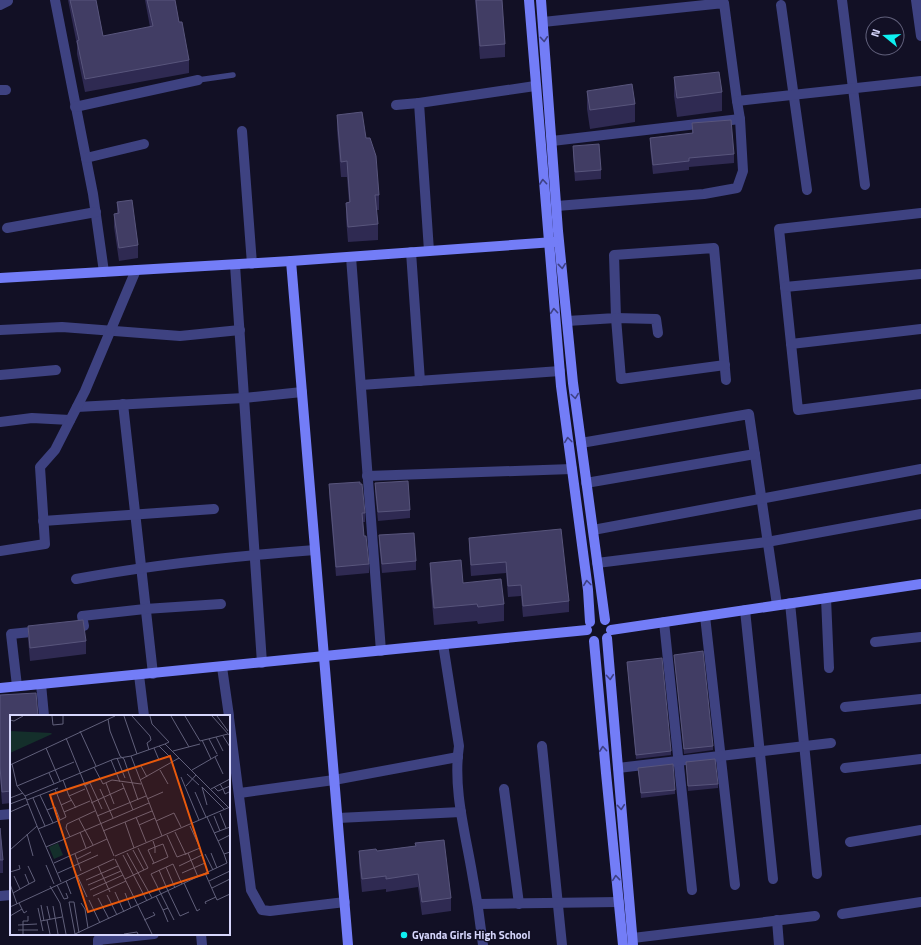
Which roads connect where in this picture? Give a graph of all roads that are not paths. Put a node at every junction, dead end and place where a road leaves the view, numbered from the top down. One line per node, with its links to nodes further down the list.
1 (56, 0): 19 (street)
2 (529, 0): 13 (street)
3 (541, 0): 8 (street)
4 (842, 0): 14 (street)
5 (916, 0): 7 (street)
6 (781, 5): 15 (street)
7 (920, 20): 9 (street)
8 (543, 22): 16 (street); 22 (street, one-way to 22)
9 (921, 36)
10 (233, 75): 11 (lane)
11 (198, 80): 19 (street)
12 (921, 82): 14 (street)
13 (535, 86): 17 (street); 32 (street, one-way to 13)
14 (852, 89): 15 (street); 25 (street)
15 (794, 95): 16 (street); 26 (street)
16 (737, 101): 20 (street)
17 (419, 103): 18 (street); 33 (street)
18 (396, 105)
19 (75, 107): 24 (street)
20 (740, 119): 22 (street); 27 (street)
21 (242, 131): 38 (street)
22 (552, 141): 27 (street)
23 (144, 144): 24 (street)
24 (86, 158): 28 (street)
25 (865, 185)
26 (807, 190)
27 (557, 206): 31 (street)
28 (96, 212): 30 (street); 40 (street)
29 (921, 213): 43 (street)
30 (7, 228)
31 (560, 241): 32 (street); 45 (street, one-way to 45)
32 (548, 242): 33 (street); 54 (street, one-way to 32)
33 (429, 251): 34 (street)
34 (411, 252): 35 (street); 57 (street)
35 (351, 257): 36 (street); 58 (street)
36 (291, 261): 38 (street); 59 (street)
37 (235, 264): 38 (street); 39 (street); 48 (street)
38 (252, 264)
39 (136, 270): 40 (street); 49 (street)
40 (104, 272): 42 (street)
41 (921, 274): 43 (street)
42 (0, 278)
43 (785, 287): 51 (street)
44 (616, 318): 45 (street); 50 (street); 52 (street); 52 (street)
45 (567, 321): 66 (street, one-way to 66)
46 (921, 329): 51 (street)
47 (0, 330): 49 (street)
48 (240, 330): 49 (street); 61 (street)
49 (110, 331): 63 (street)
50 (658, 333)
51 (791, 344): 60 (street)
52 (725, 365): 56 (street)
53 (56, 370): 55 (street)
54 (560, 371): 57 (street); 68 (street, one-way to 54)
55 (0, 375)
56 (726, 380)
57 (420, 381): 58 (street)
58 (361, 385): 70 (street)
59 (302, 392): 61 (street); 79 (street)
60 (921, 394)
61 (244, 398): 62 (street); 81 (street)
62 (123, 404): 63 (street); 75 (street)
63 (77, 407): 64 (street)
64 (70, 420): 65 (street); 76 (street)
65 (0, 422)
66 (581, 443): 67 (street); 71 (street)
67 (755, 454): 71 (street); 72 (street)
68 (572, 469): 70 (street); 95 (street, one-way to 68)
69 (921, 469): 72 (street)
70 (367, 476): 103 (street)
71 (586, 482): 77 (street)
72 (761, 497): 77 (street); 78 (street)
73 (214, 509): 75 (street)
74 (921, 514): 78 (street)
75 (135, 516): 76 (street); 83 (street)
76 (44, 521): 80 (street)
77 (593, 530): 82 (street)
78 (768, 542): 82 (street); 89 (street)
79 (315, 550): 81 (street); 104 (street)
80 (0, 552)
81 (255, 554): 83 (street); 105 (street)
82 (597, 563): 93 (street)
83 (141, 567): 84 (street); 90 (street)
84 (76, 579)
85 (921, 584): 86 (street)
86 (826, 598): 87 (street); 107 (street)
87 (790, 603): 89 (street); 121 (street)
88 (220, 604): 90 (street)
89 (777, 605): 91 (street)
90 (145, 609): 96 (street); 108 (street)
91 (745, 610): 92 (street); 122 (street)
92 (705, 616): 94 (street); 123 (street)
93 (605, 620): 95 (street); 98 (street)
94 (664, 622): 98 (street); 126 (street)
95 (589, 626): 100 (street); 102 (street)
96 (69, 627)
97 (55, 629): 111 (street)
98 (609, 634): 100 (street); 127 (street, one-way to 127)
99 (921, 637): 101 (street)
100 (594, 641): 145 (street, one-way to 100)
101 (875, 642)
102 (443, 644): 103 (street); 124 (street)
103 (381, 651): 104 (street)
104 (324, 657): 105 (street); 129 (street)
105 (262, 663): 106 (street)
106 (222, 667): 108 (street); 117 (street)
107 (829, 668)
108 (153, 674): 109 (street)
109 (140, 675): 110 (street); 116 (street)
110 (41, 684): 111 (street); 115 (street)
111 (18, 686): 112 (street)
112 (0, 688)
113 (921, 699): 114 (street)
114 (845, 707)
115 (44, 715)
116 (144, 715)
117 (229, 715)
118 (230, 724): 131 (street)
119 (831, 743): 121 (street)
120 (542, 746): 147 (street)
121 (804, 746): 122 (street); 138 (street)
122 (761, 751): 123 (street); 139 (street)
123 (720, 756): 126 (street); 140 (street)
124 (458, 757): 129 (street); 132 (street)
125 (921, 759): 128 (street)
126 (680, 761): 127 (street); 141 (street)
127 (618, 768): 155 (street, one-way to 155)
128 (845, 768)
129 (334, 780): 131 (street); 135 (street)
130 (504, 789): 149 (street)
131 (240, 793): 144 (street)
132 (461, 812): 135 (street); 148 (street)
133 (10, 814): 134 (street)
134 (0, 815)
135 (338, 818): 144 (street)
136 (921, 830): 137 (street)
137 (850, 842)
138 (817, 874)
139 (773, 880)
140 (735, 885)
141 (692, 890)
142 (10, 895): 143 (street)
143 (0, 896)
144 (344, 902): 158 (street)
145 (619, 902): 147 (street); 161 (street)
146 (921, 902): 150 (street)
147 (557, 903): 149 (street); 160 (street)
148 (478, 904): 149 (street); 159 (street)
149 (519, 904)
150 (842, 914)
151 (815, 916): 152 (street)
152 (777, 920): 155 (street); 162 (street)
153 (145, 935): 156 (street)
154 (201, 935): 157 (street)
155 (633, 941)
156 (98, 945)
157 (202, 945)
158 (348, 945)
159 (483, 945)
160 (562, 945)
161 (623, 945)
162 (779, 945)

